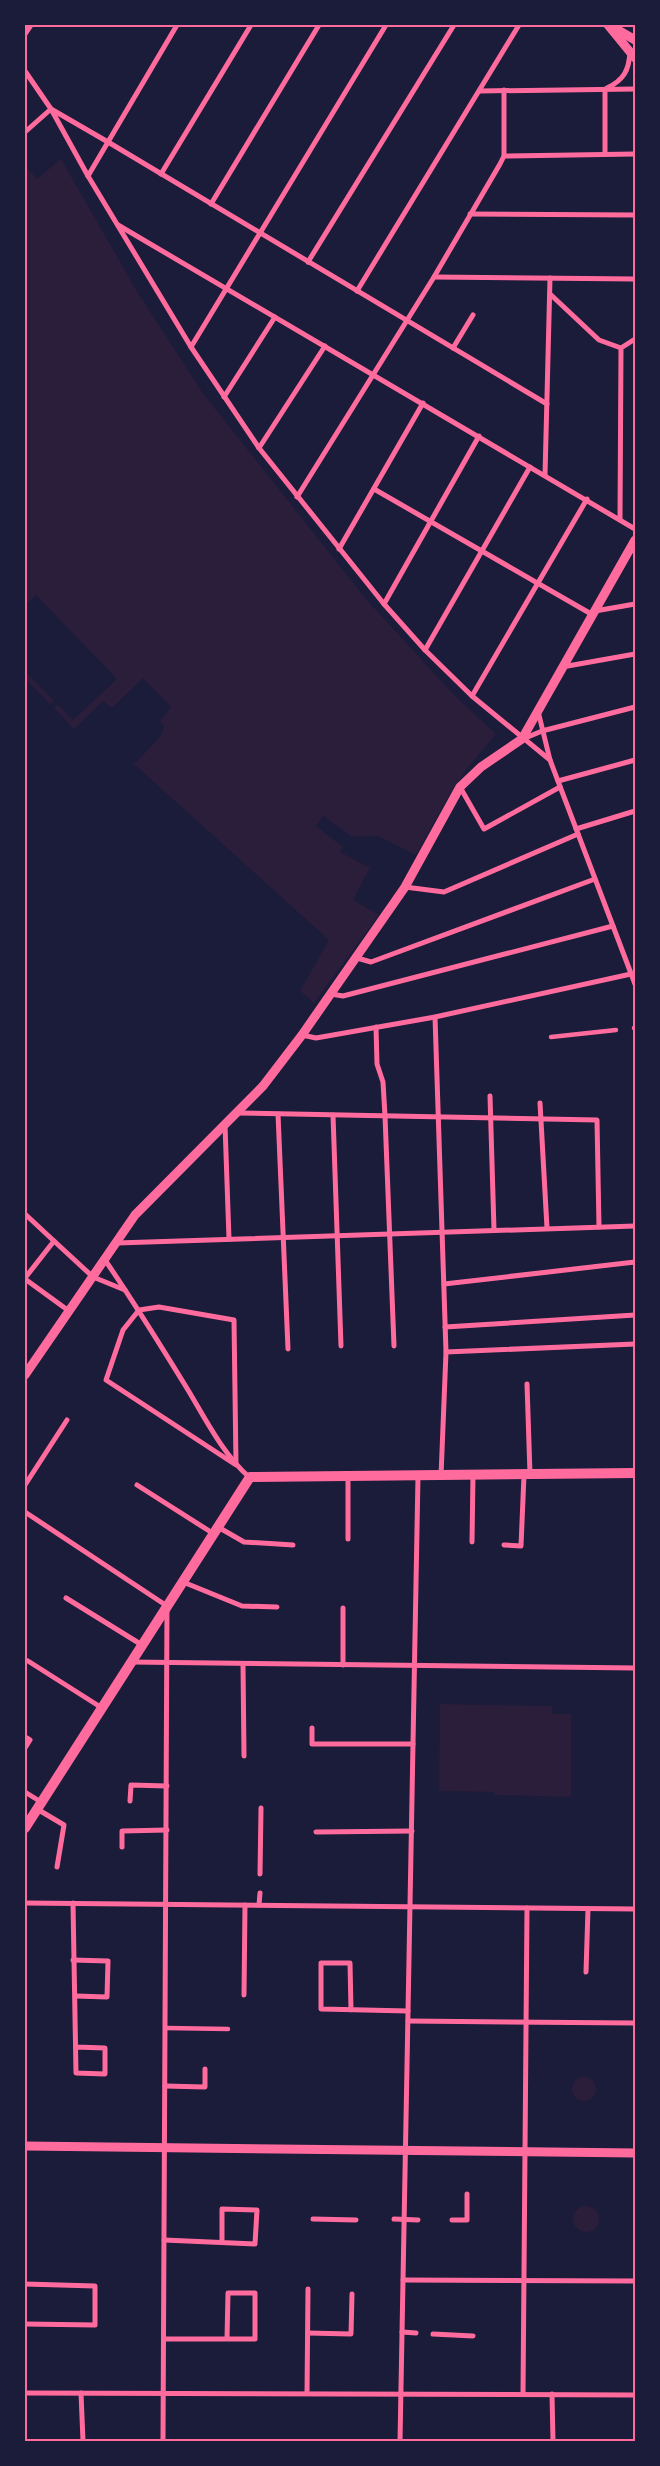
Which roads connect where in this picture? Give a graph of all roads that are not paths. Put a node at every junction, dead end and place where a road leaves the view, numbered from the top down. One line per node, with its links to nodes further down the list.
1 (31, 25): 9 (street)
2 (177, 25): 19 (street)
3 (251, 25): 23 (street)
4 (319, 25): 25 (street)
5 (386, 25): 29 (street)
6 (454, 25): 30 (street)
7 (520, 25): 16 (street)
8 (609, 25): 10 (street); 11 (street)
9 (25, 34)
10 (635, 40)
11 (632, 55): 15 (street)
12 (25, 71): 17 (street)
13 (635, 89): 15 (street)
14 (504, 90): 15 (street); 16 (street); 22 (street)
15 (605, 90): 20 (street)
16 (480, 91): 35 (street)
17 (51, 109): 18 (street); 19 (street); 24 (street)
18 (25, 132)
19 (108, 142): 23 (street); 24 (street)
20 (605, 154): 21 (street); 22 (street)
21 (635, 154)
22 (504, 156): 26 (street)
23 (161, 174): 25 (street)
24 (88, 176): 28 (street)
25 (211, 204): 29 (street)
26 (470, 214): 27 (street); 31 (street)
27 (635, 215)
28 (118, 225): 34 (street); 41 (street)
29 (260, 233): 30 (street); 34 (street)
30 (308, 262): 35 (street)
31 (434, 277): 32 (street); 39 (street)
32 (550, 278): 33 (street); 36 (street)
33 (635, 279)
34 (226, 288): 38 (street); 41 (street)
35 (358, 291): 39 (street)
36 (550, 294): 44 (street); 48 (street)
37 (473, 315): 43 (street)
38 (275, 317): 42 (street); 46 (street)
39 (407, 320): 43 (street); 45 (street)
40 (635, 339): 44 (street)
41 (191, 346): 46 (street)
42 (325, 346): 45 (street); 50 (street)
43 (453, 348): 48 (street)
44 (620, 348): 56 (street)
45 (374, 375): 47 (street); 54 (street)
46 (224, 397): 50 (street)
47 (423, 403): 49 (street); 53 (street)
48 (547, 404): 52 (street)
49 (479, 436): 51 (street); 57 (street)
50 (259, 448): 54 (street)
51 (530, 467): 52 (street); 61 (street)
52 (545, 475): 55 (street)
53 (374, 489): 57 (street); 60 (street)
54 (297, 497): 60 (street)
55 (586, 499): 56 (street); 62 (street)
56 (620, 520): 58 (street)
57 (430, 522): 61 (street); 63 (street)
58 (635, 529)
59 (635, 540): 65 (street)
60 (339, 548): 63 (street)
61 (482, 551): 62 (street); 66 (street)
62 (538, 584): 65 (street); 69 (street)
63 (384, 604): 66 (street)
64 (635, 604): 65 (street)
65 (594, 613): 68 (street)
66 (425, 650): 69 (street)
67 (635, 654): 68 (street)
68 (562, 667): 71 (street)
69 (472, 696): 73 (street)
70 (635, 707): 72 (street)
71 (538, 711): 72 (street); 73 (street)
72 (542, 730): 73 (street); 74 (street)
73 (522, 739): 74 (street); 77 (street)
74 (550, 760): 76 (street)
75 (635, 760): 76 (street)
76 (559, 784): 77 (street); 79 (street)
77 (460, 787): 81 (street)
78 (635, 812): 79 (street)
79 (577, 831): 80 (street); 81 (street)
80 (595, 879): 82 (street); 83 (street)
81 (405, 887): 83 (street)
82 (613, 926): 84 (street); 86 (street)
83 (358, 958): 86 (street)
84 (633, 976): 85 (street); 87 (street)
85 (635, 984)
86 (331, 994): 90 (street)
87 (435, 1017): 88 (street); 98 (street)
88 (376, 1027): 90 (street); 97 (street)
89 (616, 1030): 91 (street)
90 (302, 1035): 94 (street)
91 (551, 1037)
92 (490, 1096): 99 (street)
93 (540, 1103): 100 (street)
94 (236, 1113): 95 (street); 101 (street)
95 (278, 1114): 96 (street); 110 (street)
96 (334, 1115): 97 (street); 109 (street)
97 (385, 1116): 98 (street); 108 (street)
98 (438, 1117): 99 (street); 107 (street)
99 (491, 1118): 100 (street); 106 (street)
100 (541, 1119): 104 (street); 105 (street)
101 (225, 1124): 111 (street); 113 (street)
102 (25, 1214): 112 (street)
103 (635, 1226): 104 (street)
104 (598, 1227): 105 (street)
105 (547, 1228): 106 (street)
106 (494, 1230): 107 (street)
107 (442, 1232): 108 (street); 118 (street)
108 (390, 1234): 109 (street); 126 (street)
109 (337, 1236): 110 (street); 125 (street)
110 (284, 1237): 111 (street); 127 (street)
111 (229, 1239): 113 (street)
112 (54, 1241): 116 (street); 117 (street)
113 (117, 1243): 114 (street)
114 (104, 1260): 116 (street); 119 (street)
115 (635, 1262): 118 (street)
116 (93, 1277): 119 (street); 121 (street)
117 (25, 1278): 121 (street)
118 (444, 1284): 123 (street)
119 (125, 1290): 120 (street)
120 (139, 1310): 132 (street); 132 (street); 132 (street)
121 (69, 1311): 129 (street)
122 (635, 1315): 123 (street)
123 (445, 1327): 128 (street)
124 (635, 1344): 128 (street)
125 (341, 1346)
126 (394, 1346)
127 (288, 1349)
128 (446, 1352): 138 (street)
129 (25, 1375)
130 (527, 1384): 134 (street)
131 (67, 1420): 140 (street)
132 (236, 1465): 139 (street)
133 (635, 1473): 134 (main road)
134 (527, 1474): 135 (main road); 147 (street)
135 (473, 1475): 138 (main road); 145 (street)
136 (348, 1476): 137 (main road); 139 (main road); 144 (street)
137 (418, 1476): 138 (main road); 159 (street)
138 (441, 1476)
139 (250, 1478): 143 (main road)
140 (25, 1485)
141 (138, 1485): 143 (street)
142 (25, 1512): 150 (street)
143 (216, 1530): 146 (street); 148 (main road)
144 (348, 1539)
145 (472, 1542)
146 (293, 1545)
147 (504, 1545)
148 (182, 1582): 150 (main road); 151 (street)
149 (66, 1598): 153 (street)
150 (167, 1606): 153 (main road); 156 (street)
151 (276, 1607)
152 (342, 1608): 158 (street)
153 (142, 1646): 155 (main road)
154 (28, 1661): 161 (street)
155 (131, 1662): 156 (street); 161 (main road)
156 (168, 1663): 157 (street); 167 (street)
157 (244, 1664): 158 (street); 166 (street)
158 (343, 1665): 159 (street)
159 (413, 1666): 160 (street); 164 (street)
160 (635, 1668)
161 (102, 1708): 170 (main road)
162 (312, 1728): 164 (street)
163 (25, 1737): 165 (street)
164 (413, 1744): 174 (street)
165 (25, 1748)
166 (244, 1756)
167 (167, 1786): 169 (street); 173 (street)
168 (25, 1792): 170 (street)
169 (130, 1801)
170 (39, 1806): 172 (main road); 177 (street)
171 (261, 1808): 178 (street)
172 (25, 1828)
173 (167, 1830): 176 (street); 182 (street)
174 (412, 1831): 175 (street); 185 (street)
175 (316, 1832)
176 (122, 1847)
177 (58, 1867)
178 (260, 1874)
179 (260, 1893): 184 (street)
180 (25, 1903): 181 (street)
181 (73, 1903): 182 (street); 189 (street)
182 (166, 1904): 183 (street); 198 (street)
183 (245, 1905): 184 (street); 191 (street)
184 (259, 1905): 185 (street)
185 (410, 1907): 186 (street); 194 (street)
186 (527, 1908): 187 (street); 196 (street)
187 (588, 1908): 188 (street); 190 (street)
188 (635, 1909)
189 (73, 1960): 192 (street); 192 (street)
190 (586, 1972)
191 (244, 1995)
192 (76, 1996): 200 (street)
193 (351, 2010): 193 (street); 194 (street)
194 (408, 2011): 195 (street)
195 (408, 2021): 196 (street); 205 (street)
196 (526, 2022): 197 (street); 206 (street)
197 (635, 2023)
198 (166, 2028): 199 (street); 202 (street)
199 (228, 2029)
200 (76, 2047): 200 (street)
201 (205, 2070): 202 (street)
202 (165, 2086): 204 (street)
203 (25, 2146): 204 (street)
204 (165, 2147): 205 (street); 215 (street)
205 (406, 2150): 206 (street); 212 (street)
206 (525, 2152): 207 (street); 218 (street)
207 (635, 2153)
208 (467, 2194): 214 (street)
209 (313, 2219): 211 (street)
210 (394, 2219): 212 (street)
211 (356, 2220)
212 (404, 2220): 213 (street); 217 (street)
213 (418, 2220)
214 (452, 2220)
215 (164, 2240): 216 (street); 229 (street)
216 (222, 2242): 216 (street)
217 (403, 2280): 218 (street); 224 (street)
218 (524, 2281): 219 (street); 236 (street)
219 (635, 2281)
220 (25, 2284): 223 (street)
221 (308, 2289): 225 (street)
222 (352, 2294): 225 (street)
223 (25, 2324)
224 (402, 2332): 226 (street); 235 (street)
225 (308, 2333): 234 (street)
226 (416, 2333)
227 (433, 2334): 228 (street)
228 (473, 2336)
229 (164, 2339): 230 (street); 233 (street)
230 (227, 2339): 230 (street)
231 (25, 2393): 232 (street)
232 (81, 2393): 233 (street); 239 (street)
233 (164, 2393): 234 (street); 240 (street)
234 (307, 2393): 235 (street)
235 (401, 2394): 236 (street); 241 (street)
236 (523, 2394): 237 (street)
237 (552, 2394): 238 (street); 242 (street)
238 (635, 2395)
239 (83, 2441)
240 (163, 2441)
241 (400, 2441)
242 (554, 2441)

